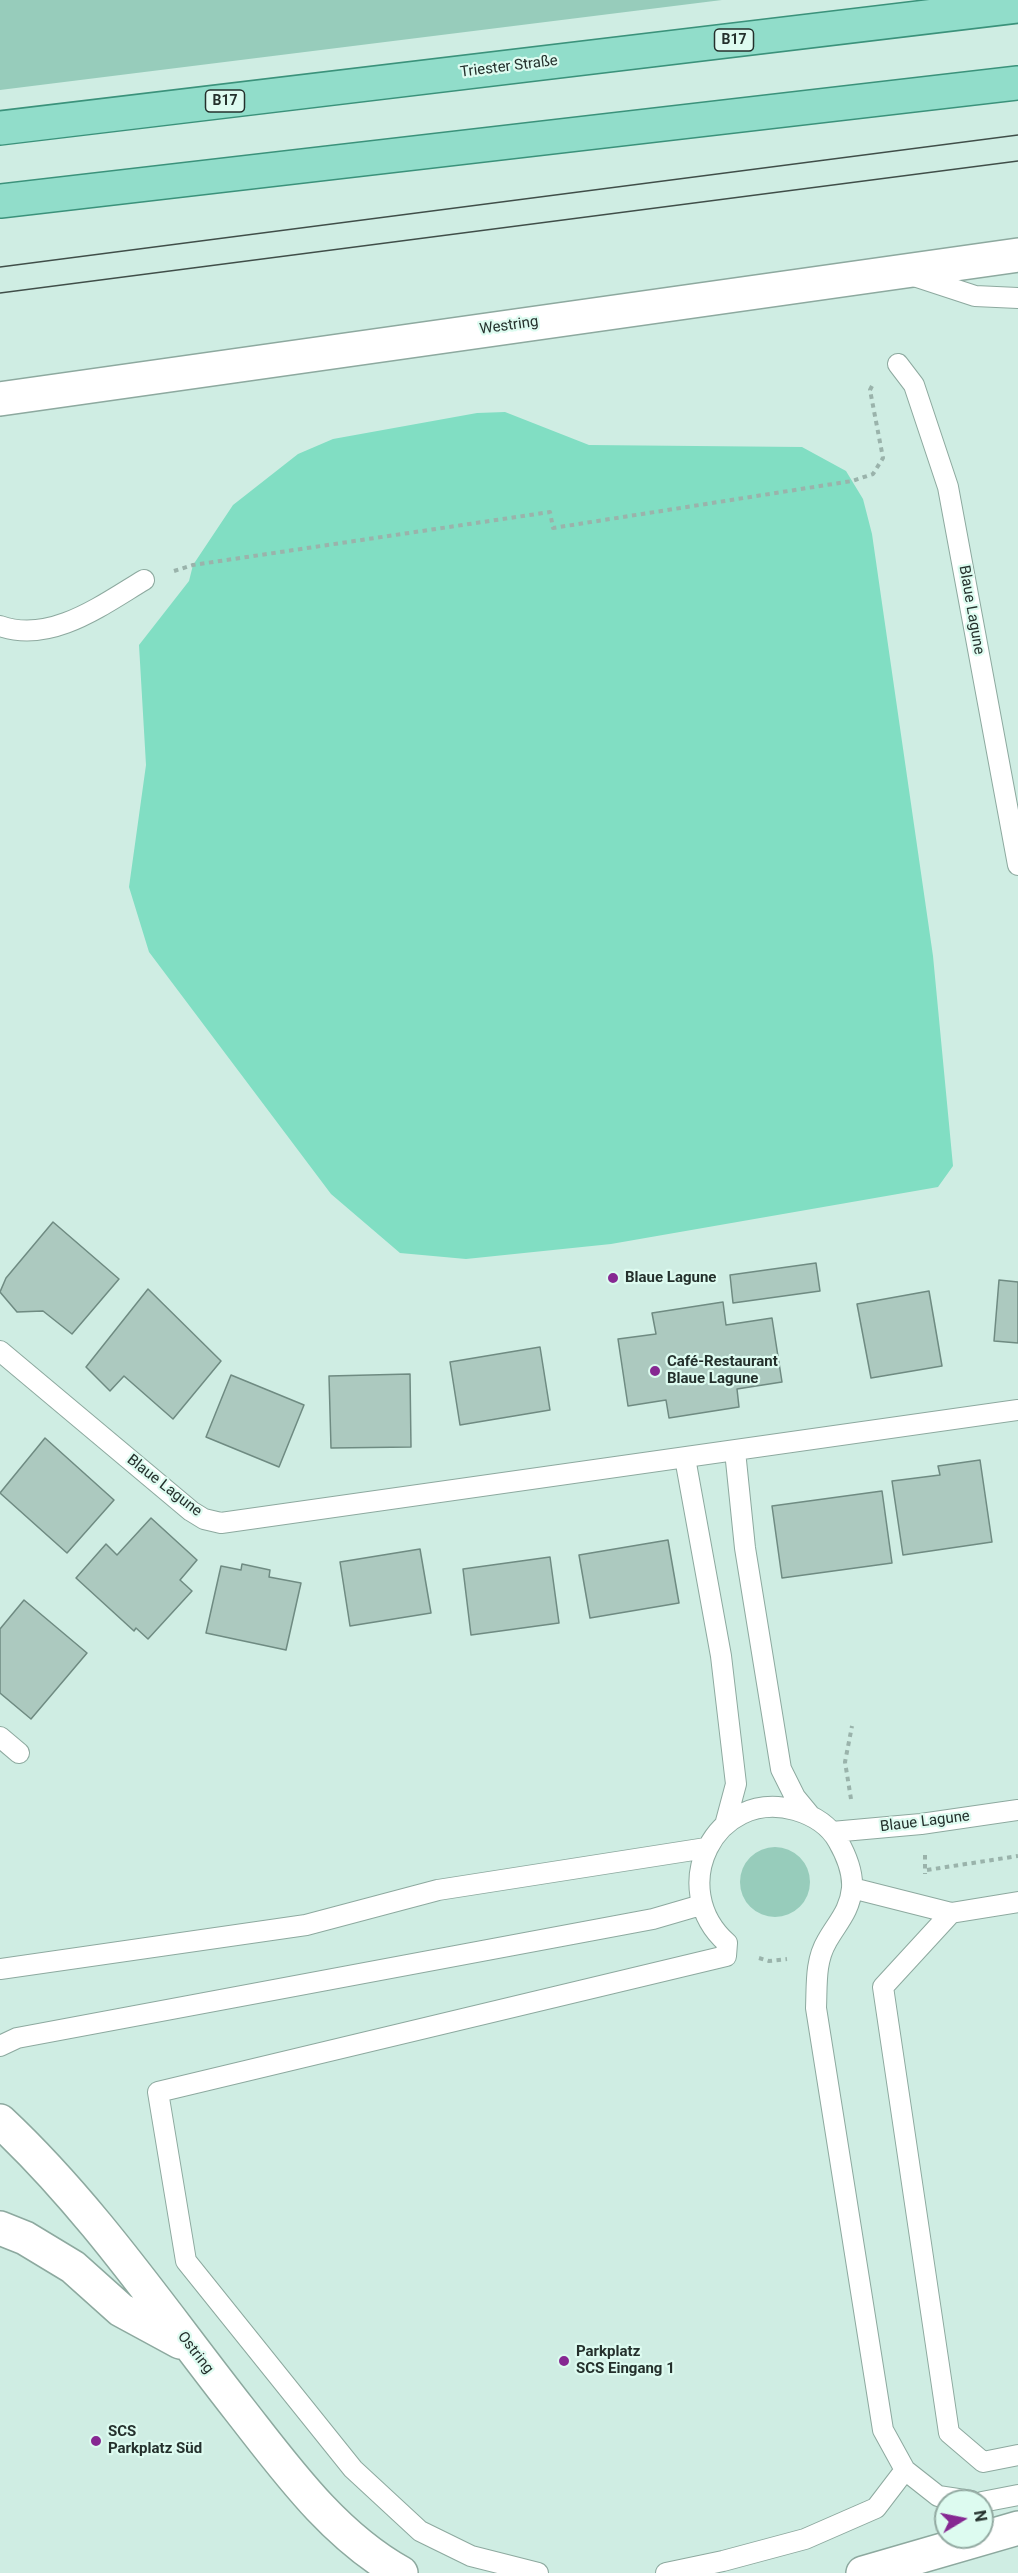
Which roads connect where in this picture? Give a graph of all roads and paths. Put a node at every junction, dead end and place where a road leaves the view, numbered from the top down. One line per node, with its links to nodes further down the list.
1 (1018, 6): 3 (main road, Triester Straße / B17)
2 (1018, 83): 4 (main road)
3 (0, 128)
4 (0, 201)
5 (1018, 255): 6 (street, Westring)
6 (900, 271): 7 (lane); 9 (street, Westring)
7 (1018, 298)
8 (898, 364): 10 (path); 13 (lane, Blaue Lagune)
9 (0, 399)
10 (193, 565)
11 (144, 580): 12 (lane)
12 (0, 626)
13 (1018, 865)
14 (0, 1351): 17 (lane, Blaue Lagune)
15 (1018, 1410): 16 (lane, Blaue Lagune)
16 (735, 1451): 17 (lane, Blaue Lagune); 21 (lane)
17 (685, 1458): 22 (lane)
18 (0, 1737): 19 (lane)
19 (19, 1753)
20 (1018, 1810): 23 (lane, Blaue Lagune)
21 (808, 1814): 22 (lane); 23 (lane)
22 (725, 1825): 24 (lane)
23 (832, 1832): 27 (lane)
24 (706, 1848): 29 (lane); 33 (lane)
25 (1018, 1856): 26 (path)
26 (927, 1870)
27 (852, 1888): 30 (lane); 31 (lane)
28 (1018, 1902): 30 (lane)
29 (701, 1905): 32 (lane); 34 (lane)
30 (951, 1913): 38 (lane)
31 (826, 1942): 32 (path); 39 (lane)
32 (727, 1943): 45 (lane)
33 (0, 1969)
34 (0, 2046)
35 (1, 2121): 37 (street, Ostring)
36 (0, 2228): 37 (street)
37 (190, 2347): 44 (street, Ostring)
38 (1018, 2455)
39 (905, 2470): 40 (lane); 46 (lane)
40 (934, 2493)
41 (1018, 2495): 42 (lane)
42 (994, 2500)
43 (1018, 2528): 47 (street)
44 (401, 2573)
45 (538, 2573)
46 (666, 2573)
47 (863, 2573)

